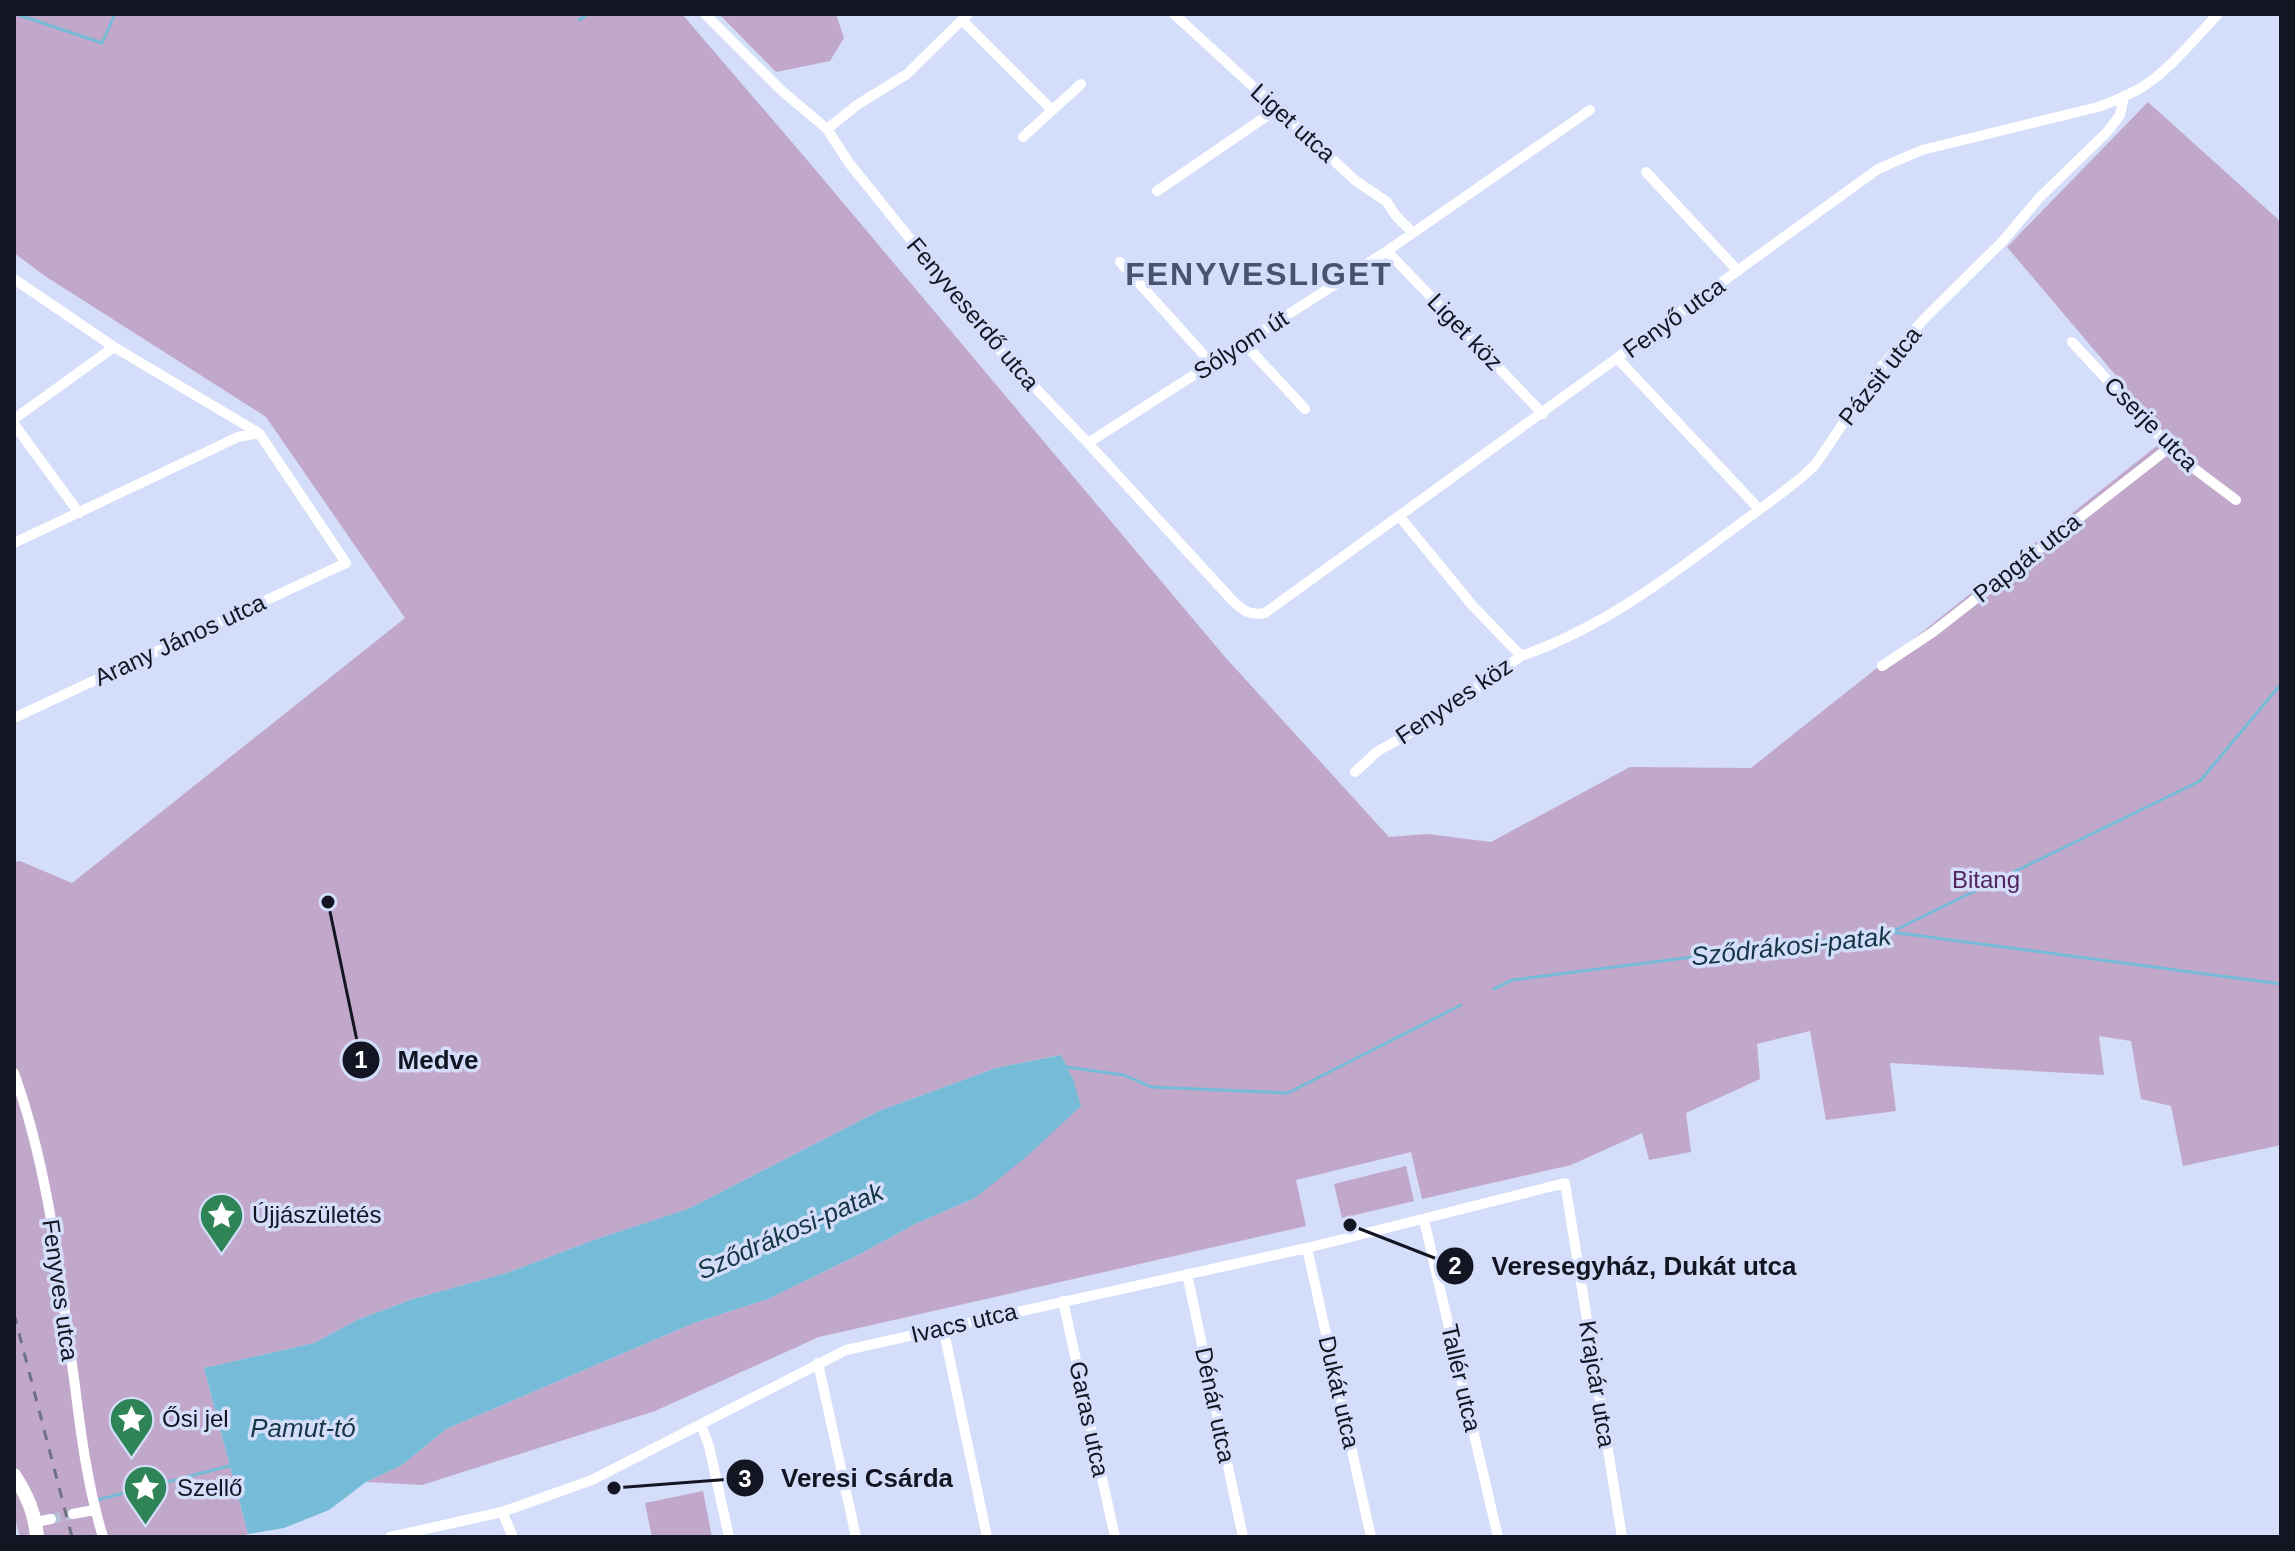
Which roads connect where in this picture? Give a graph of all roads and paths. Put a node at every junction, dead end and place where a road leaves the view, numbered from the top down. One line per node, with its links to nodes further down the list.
1 (705, 14): 10 (street, Fenyveserdő utca)
2 (1174, 14): 7 (street, Liget utca)
3 (2218, 14): 6 (street, Fenyő utca)
4 (965, 17): 8 (street); 10 (street)
5 (1081, 84): 8 (street)
6 (2124, 96): 17 (street, Fenyő utca); 31 (street, Pázsit utca)
7 (1277, 109): 13 (street); 14 (street, Liget utca)
8 (1052, 110): 11 (street)
9 (1590, 110): 14 (street, Sólyom út)
10 (827, 129): 28 (street, Fenyveserdő utca)
11 (1023, 137)
12 (1646, 172): 17 (street)
13 (1157, 191)
14 (1412, 232): 15 (street, Sólyom út)
15 (1387, 251): 20 (street, Sólyom út); 25 (street, Liget köz)
16 (1120, 262): 23 (street)
17 (1738, 271): 22 (street, Fenyő utca)
18 (14, 279): 21 (street)
19 (2072, 342): 29 (street, Cserje utca)
20 (1244, 343): 23 (street, Sólyom út); 24 (street)
21 (114, 347): 26 (street); 27 (street)
22 (1618, 359): 25 (street, Fenyő utca); 31 (street)
23 (1212, 364): 28 (street, Sólyom út)
24 (1305, 409)
25 (1543, 414): 33 (street, Fenyő utca)
26 (14, 421): 32 (street)
27 (259, 433): 32 (street); 38 (street, Arany János utca)
28 (1088, 443): 35 (street, Fenyveserdő utca)
29 (2170, 447): 30 (street, Cserje utca); 37 (street, Papgát utca)
30 (2236, 500)
31 (1759, 509): 36 (street, Pázsit utca)
32 (79, 513): 34 (street)
33 (1400, 517): 35 (street, Fenyő utca); 36 (street, Fenyves köz)
34 (14, 543)
35 (1245, 612)
36 (1521, 656): 39 (street, Fenyves köz)
37 (1882, 666)
38 (14, 718)
39 (1355, 772)
40 (14, 1073): 50 (street, Fenyves utca)
41 (1565, 1183): 42 (street, Ivacs utca); 65 (street, Krajcár utca)
42 (1424, 1220): 43 (street, Ivacs utca); 64 (street, Tallér utca)
43 (1307, 1248): 44 (street, Ivacs utca); 63 (street, Dukát utca)
44 (1187, 1274): 45 (street, Ivacs utca); 62 (street, Dénár utca)
45 (1063, 1301): 46 (street, Ivacs utca); 61 (street, Garas utca)
46 (943, 1327): 47 (street, Ivacs utca); 60 (street)
47 (818, 1363): 48 (street, Ivacs utca); 59 (street)
48 (701, 1425): 51 (street, Ivacs utca); 58 (street)
49 (14, 1475): 54 (street)
50 (94, 1510): 52 (street); 55 (street, Fenyves utca)
51 (502, 1512): 56 (street, Ivacs utca); 57 (street)
52 (73, 1514)
53 (51, 1519): 54 (street)
54 (36, 1530)
55 (103, 1537)
56 (390, 1537)
57 (513, 1537)
58 (729, 1537)
59 (856, 1537)
60 (987, 1537)
61 (1115, 1537)
62 (1243, 1537)
63 (1371, 1537)
64 (1498, 1537)
65 (1622, 1537)

